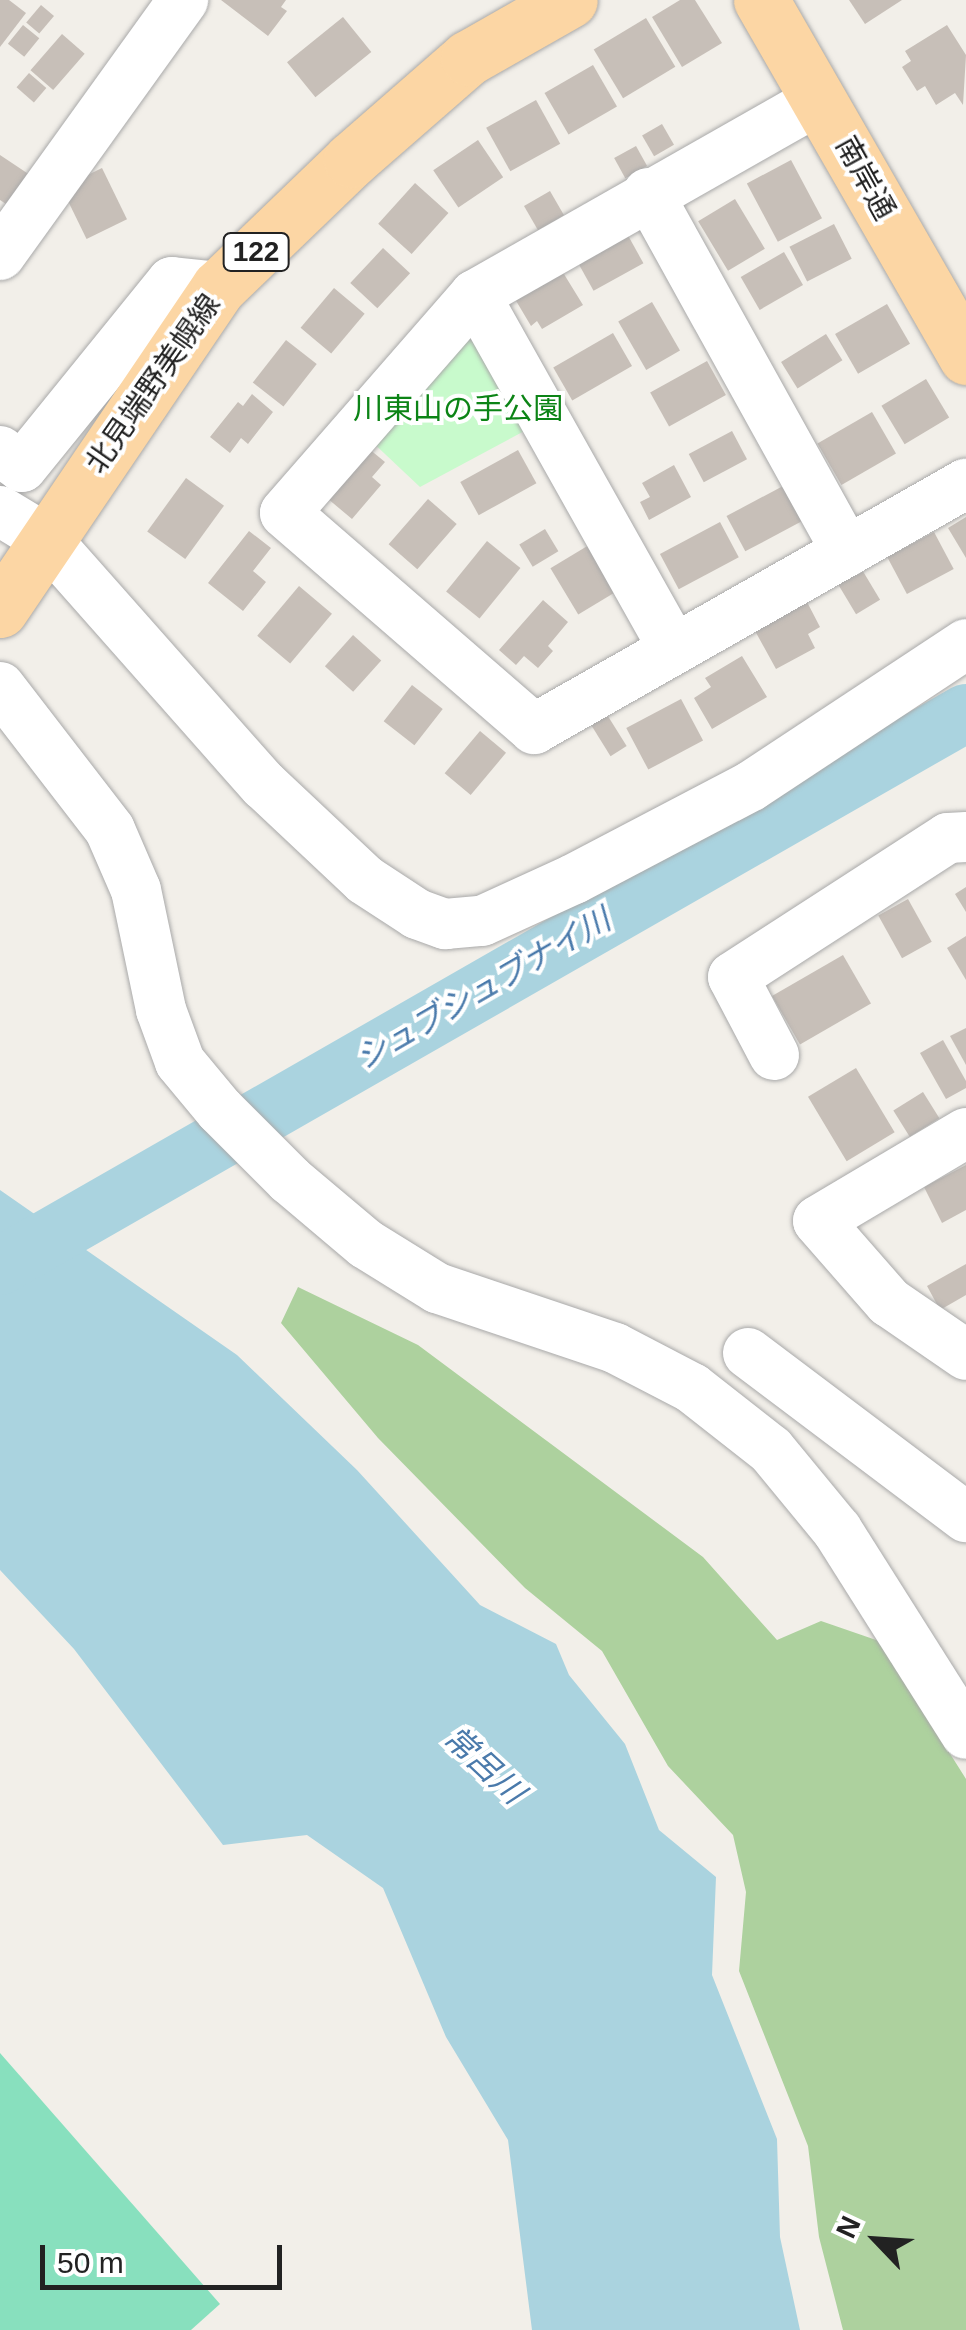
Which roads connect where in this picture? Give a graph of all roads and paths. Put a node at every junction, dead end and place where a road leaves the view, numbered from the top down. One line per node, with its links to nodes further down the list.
1 (183, 0): 6 (street)
2 (570, 0): 7 (main road, 北見端野美幌線 / 122)
3 (761, 0): 4 (main road, 南岸通)
4 (820, 99): 5 (street); 9 (main road, 南岸通)
5 (648, 194): 8 (street); 13 (street)
6 (0, 256)
7 (219, 288): 10 (street); 14 (main road, 北見端野美幌線 / 122)
8 (475, 295): 16 (street); 16 (street)
9 (966, 356)
10 (0, 451)
11 (966, 484): 13 (street)
12 (0, 511): 14 (street)
13 (847, 552): 16 (street)
14 (22, 576): 15 (street)
15 (966, 644)
16 (674, 649)
17 (0, 687): 24 (street)
18 (966, 836): 19 (street)
19 (774, 1055)
20 (966, 1133): 22 (street)
21 (748, 1353): 23 (street)
22 (966, 1355)
23 (966, 1517)
24 (962, 1728)

